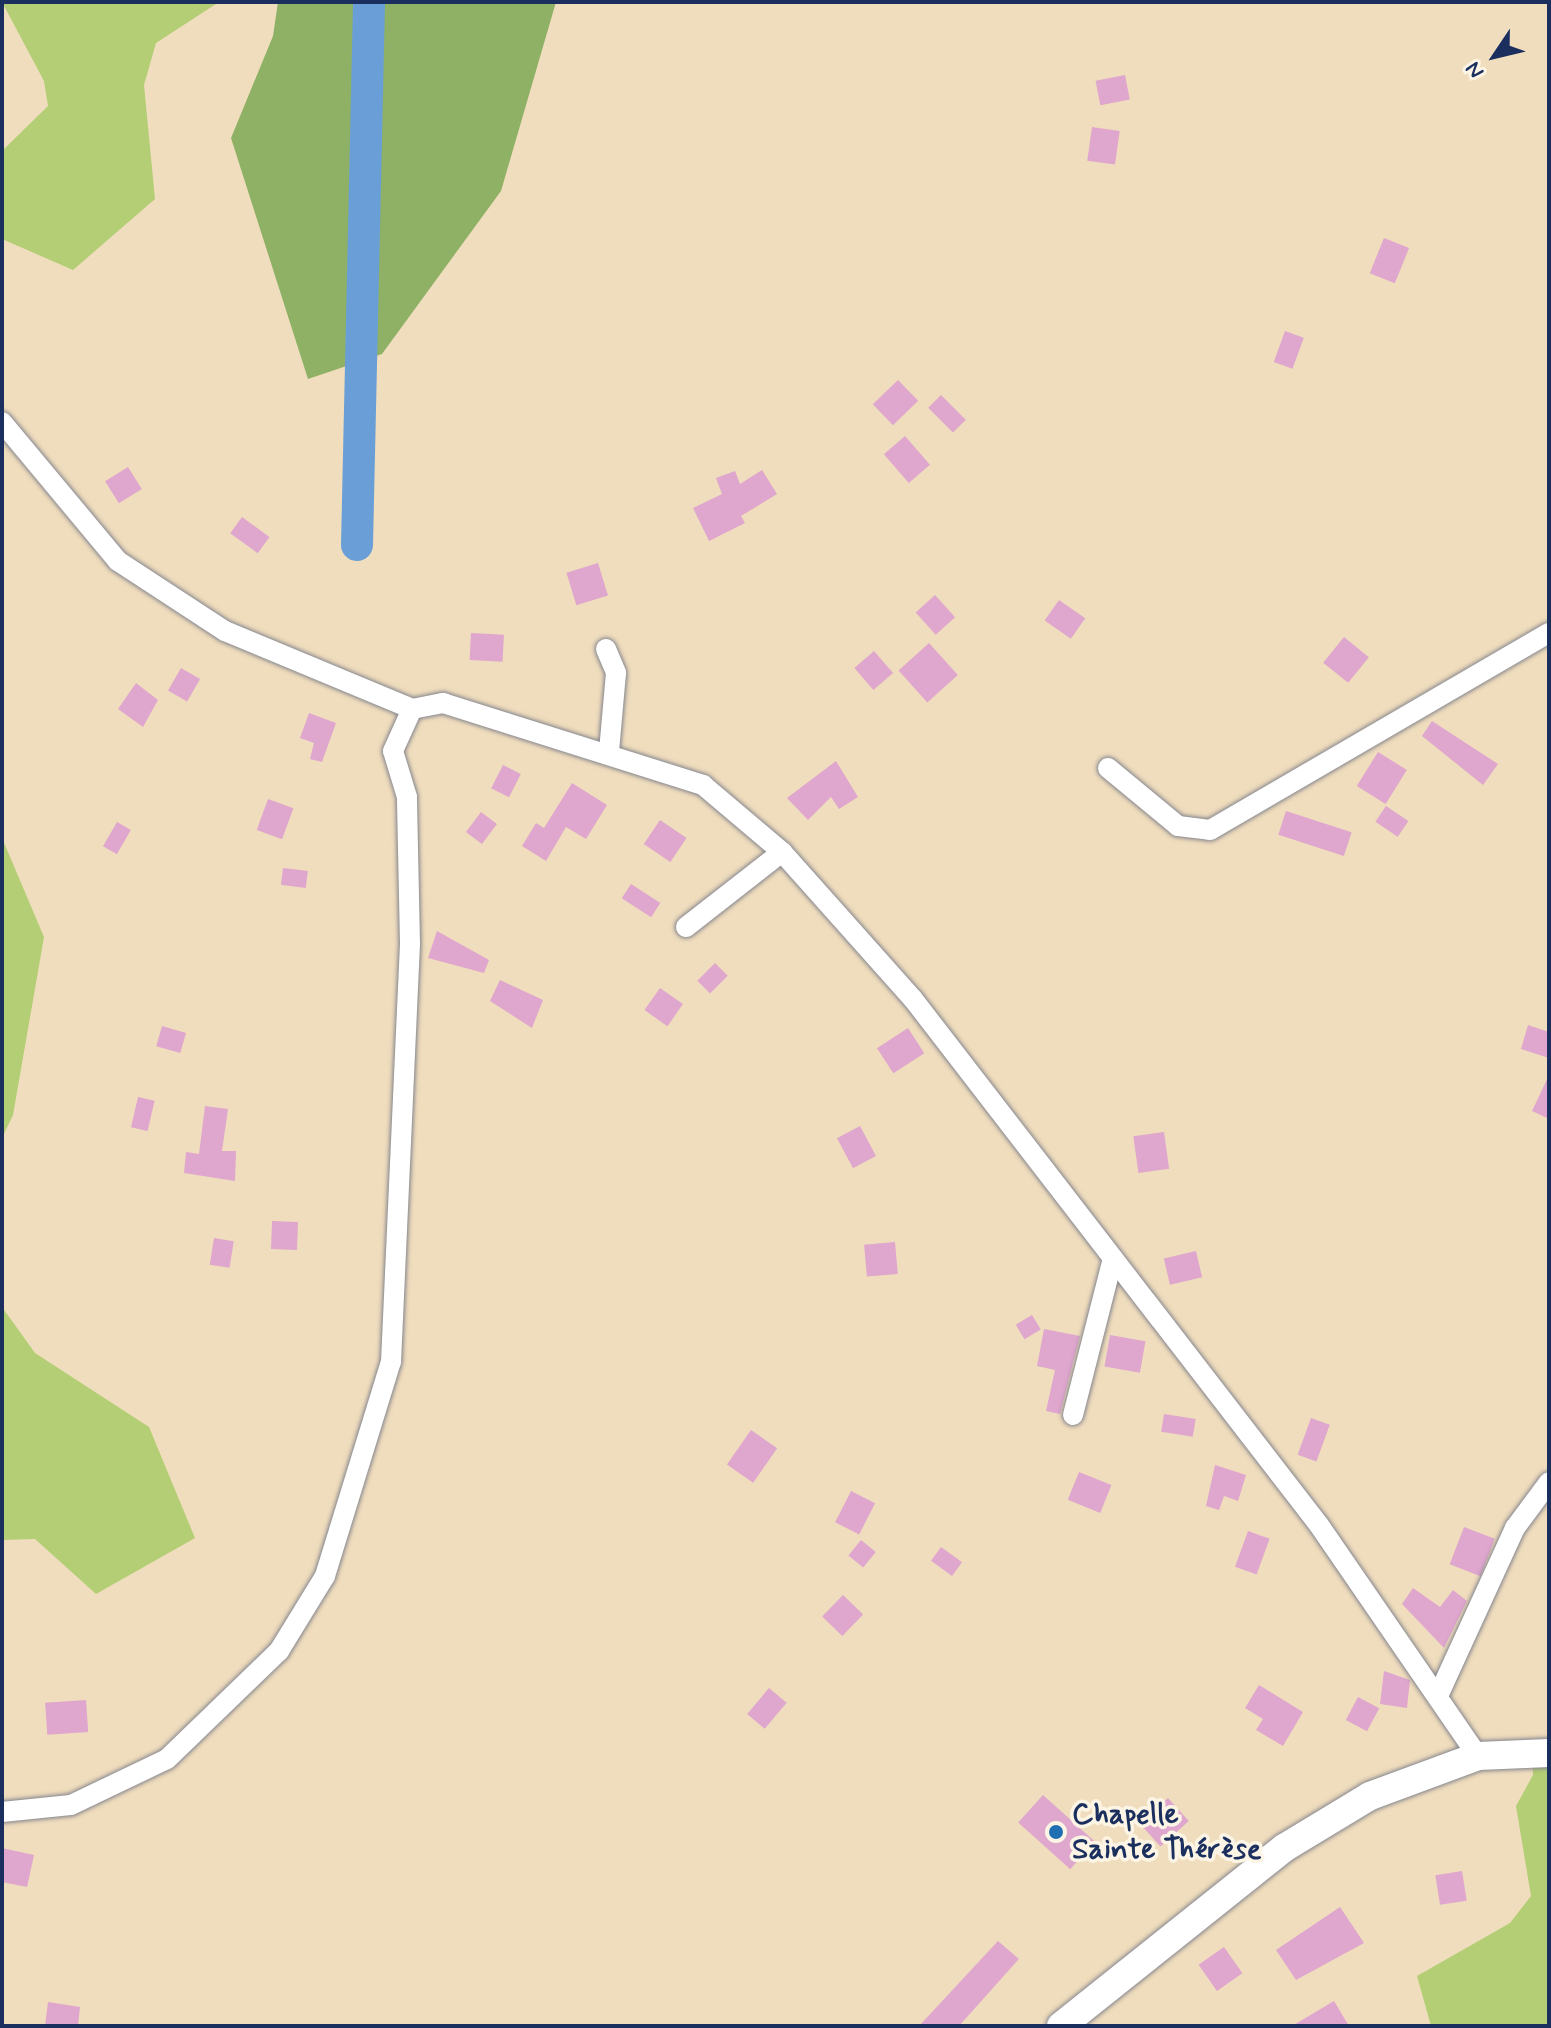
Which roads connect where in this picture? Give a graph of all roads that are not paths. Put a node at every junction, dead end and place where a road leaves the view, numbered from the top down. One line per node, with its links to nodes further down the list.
1 (2, 422): 4 (street)
2 (1549, 633): 6 (street)
3 (606, 649): 5 (street)
4 (412, 709): 5 (street); 15 (street)
5 (609, 752): 7 (street)
6 (1108, 768)
7 (782, 852): 8 (street); 9 (street)
8 (686, 927)
9 (1112, 1262): 10 (street); 12 (street)
10 (1073, 1415)
11 (1549, 1482): 12 (street)
12 (1438, 1696): 14 (street)
13 (1549, 1753): 14 (main road)
14 (1478, 1756): 16 (main road)
15 (2, 1812)
16 (1061, 2026)

